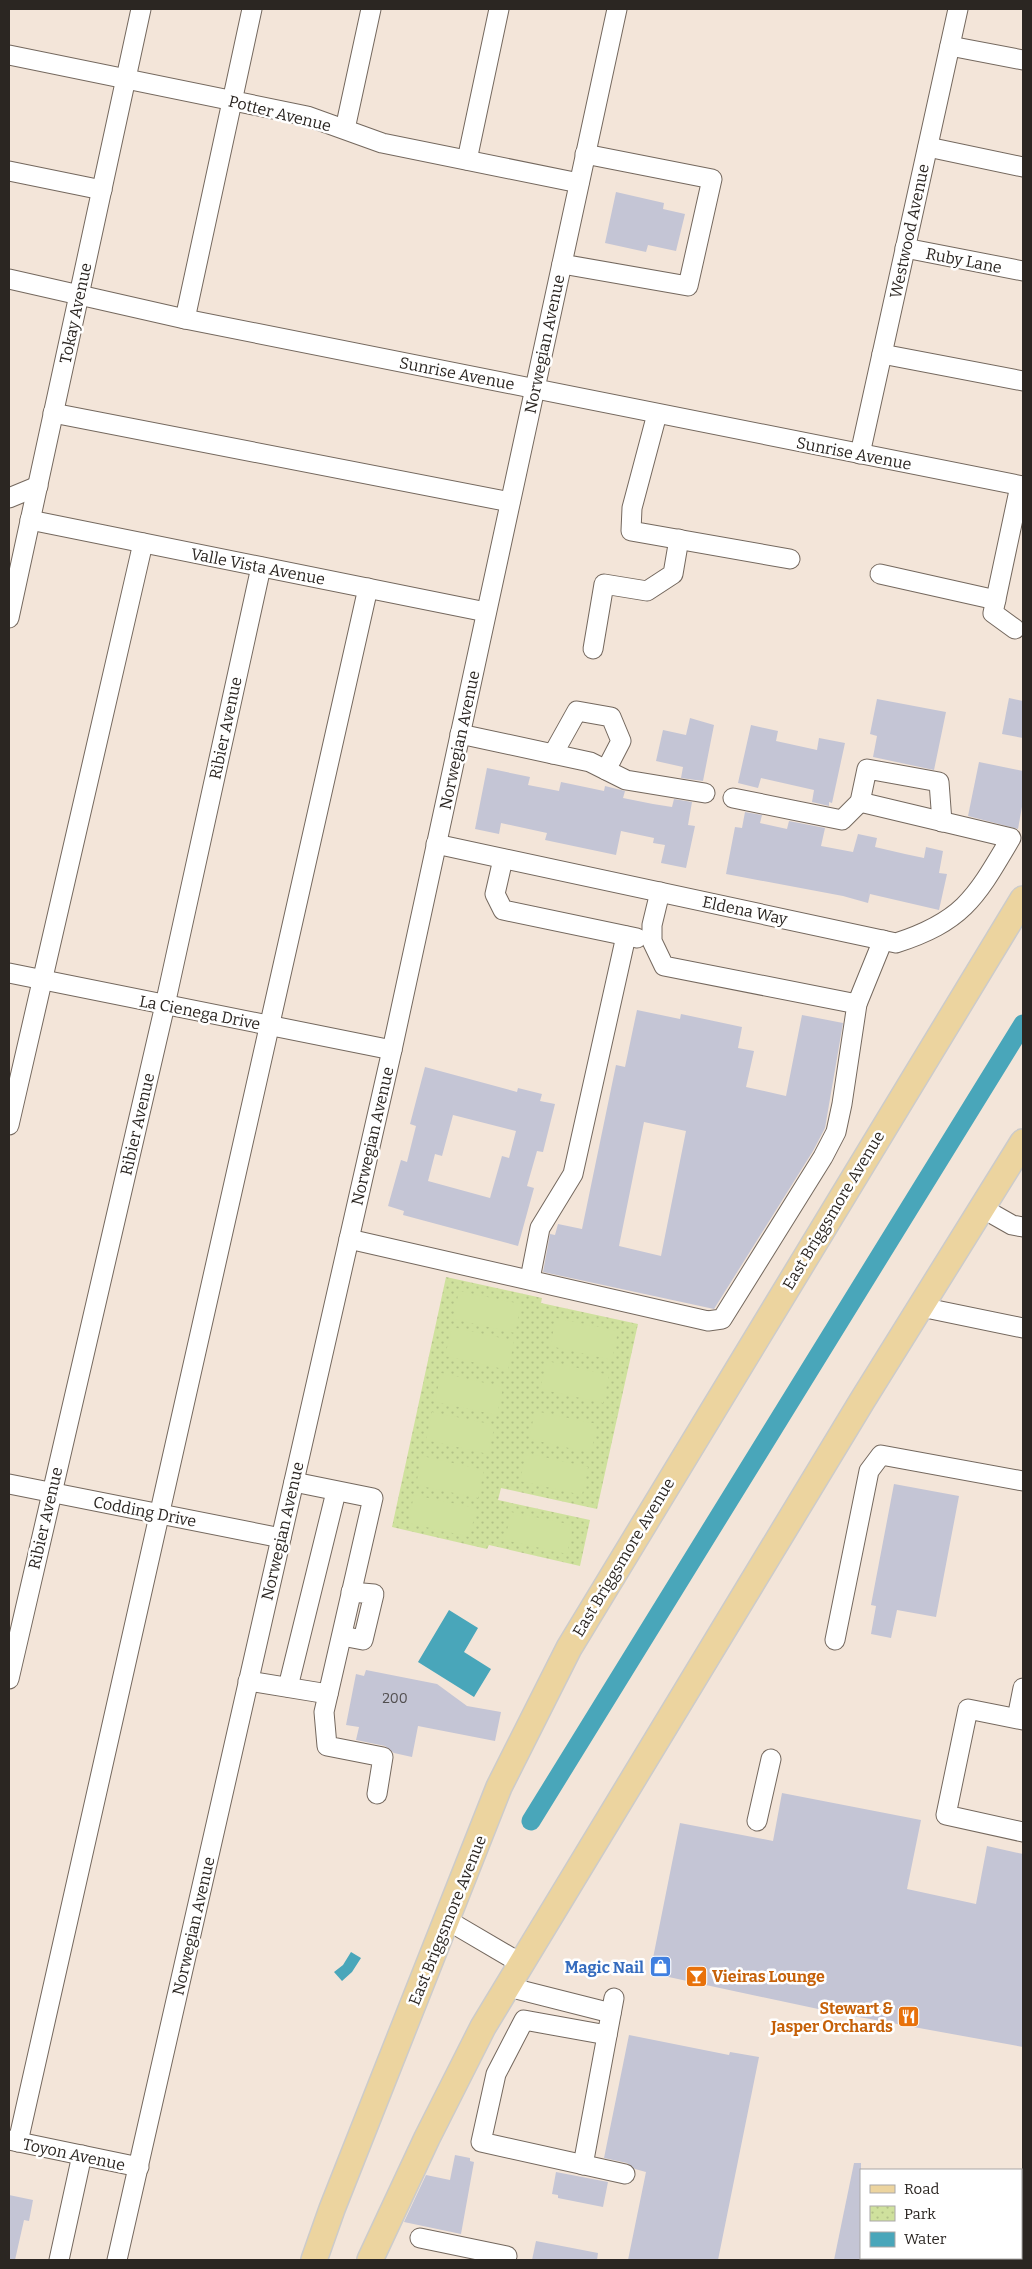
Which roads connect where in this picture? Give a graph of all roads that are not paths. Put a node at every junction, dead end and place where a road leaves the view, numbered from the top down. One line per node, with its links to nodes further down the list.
1 (141, 9): 10 (street, Tokay Avenue)
2 (252, 9): 11 (street)
3 (371, 9): 12 (street)
4 (498, 9): 15 (street)
5 (617, 9): 14 (street, Norwegian Avenue)
6 (958, 9): 7 (street, Westwood Avenue)
7 (950, 46): 9 (street); 13 (street, Westwood Avenue)
8 (9, 54): 10 (street, Potter Avenue)
9 (1023, 60)
10 (126, 80): 11 (street, Potter Avenue); 19 (street, Tokay Avenue)
11 (231, 100): 12 (street, Potter Avenue); 25 (street)
12 (345, 129): 15 (street, Potter Avenue)
13 (928, 147): 16 (street); 20 (street, Westwood Avenue)
14 (585, 154): 18 (street, Norwegian Avenue); 21 (street)
15 (466, 160): 18 (street, Potter Avenue)
16 (1023, 167)
17 (9, 170): 19 (street)
18 (579, 183): 21 (street, Norwegian Avenue)
19 (102, 190): 24 (street, Tokay Avenue)
20 (905, 248): 22 (street, Ruby Lane); 26 (street, Westwood Avenue)
21 (562, 264): 28 (street, Norwegian Avenue)
22 (1023, 271)
23 (9, 279): 24 (street, Sunrise Avenue)
24 (79, 295): 25 (street, Sunrise Avenue); 29 (street, Tokay Avenue)
25 (185, 319): 28 (street, Sunrise Avenue)
26 (882, 354): 27 (street); 31 (street, Westwood Avenue)
27 (1023, 381)
28 (535, 389): 30 (street, Sunrise Avenue); 35 (street, Norwegian Avenue)
29 (53, 413): 32 (street, Tokay Avenue); 35 (street)
30 (657, 414): 31 (street, Sunrise Avenue); 37 (street)
31 (860, 454): 33 (street, Sunrise Avenue)
32 (38, 486): 34 (street); 36 (street, Tokay Avenue)
33 (1022, 486): 43 (street)
34 (9, 498)
35 (510, 502): 44 (street, Norwegian Avenue)
36 (30, 520): 38 (street, Valle Vista Avenue); 45 (street, Tokay Avenue)
37 (679, 539): 39 (street); 47 (street)
38 (143, 543): 40 (street, Valle Vista Avenue); 63 (street)
39 (790, 559)
40 (261, 567): 42 (street, Valle Vista Avenue); 65 (street, Ribier Avenue)
41 (880, 574): 43 (street)
42 (368, 588): 44 (street, Valle Vista Avenue); 66 (street)
43 (996, 600): 46 (street)
44 (486, 612): 48 (street, Norwegian Avenue)
45 (9, 618)
46 (1015, 629)
47 (593, 650)
48 (460, 734): 49 (street); 55 (street, Norwegian Avenue)
49 (553, 754): 50 (street); 50 (street)
50 (606, 770): 51 (street)
51 (704, 793)
52 (733, 798): 53 (street)
53 (860, 802): 54 (street); 54 (street)
54 (942, 822): 60 (street, Eldena Way)
55 (436, 844): 56 (street, Eldena Way); 67 (street, Norwegian Avenue)
56 (503, 859): 57 (street, Eldena Way); 59 (street)
57 (660, 892): 60 (street, Eldena Way); 61 (street)
58 (1023, 898): 94 (main road, East Briggsmore Avenue)
59 (626, 936): 61 (street); 73 (street)
60 (883, 940): 64 (street)
61 (652, 941): 64 (street)
62 (9, 974): 63 (street, La Cienega Drive)
63 (41, 980): 65 (street, La Cienega Drive); 68 (street)
64 (857, 1004): 73 (street)
65 (165, 1005): 66 (street, La Cienega Drive); 79 (street, Ribier Avenue)
66 (268, 1026): 67 (street, La Cienega Drive); 81 (street)
67 (392, 1050): 72 (street, Norwegian Avenue)
68 (9, 1125)
69 (1023, 1142): 70 (main road)
70 (982, 1208): 71 (street); 74 (main road)
71 (1023, 1227)
72 (349, 1239): 73 (street); 77 (street, Norwegian Avenue)
73 (530, 1279)
74 (920, 1308): 75 (street); 95 (main road)
75 (1023, 1328)
76 (1023, 1481): 83 (street)
77 (294, 1482): 80 (street); 82 (street, Norwegian Avenue)
78 (9, 1484): 79 (street, Codding Drive)
79 (51, 1492): 81 (street, Codding Drive); 84 (street, Ribier Avenue)
80 (336, 1492): 86 (street); 88 (street)
81 (161, 1514): 82 (street, Codding Drive); 98 (street)
82 (281, 1538): 85 (street, Norwegian Avenue)
83 (835, 1640)
84 (9, 1680)
85 (248, 1681): 86 (street); 101 (street, Norwegian Avenue)
86 (288, 1687): 88 (street)
87 (1023, 1688): 89 (street)
88 (328, 1694): 91 (street)
89 (1020, 1719): 93 (street)
90 (771, 1759): 92 (street)
91 (377, 1794)
92 (757, 1821)
93 (1023, 1832)
94 (447, 1920): 95 (street); 107 (main road, East Briggsmore Avenue)
95 (522, 1964): 96 (main road)
96 (508, 1987): 97 (street); 108 (main road)
97 (607, 2035): 100 (street); 100 (street)
98 (13, 2141): 99 (street, Toyon Avenue)
99 (82, 2155): 101 (street, Toyon Avenue); 105 (street)
100 (583, 2165): 102 (street)
101 (139, 2167): 106 (street, Norwegian Avenue)
102 (625, 2174)
103 (420, 2238): 104 (street)
104 (507, 2256)
105 (58, 2260)
106 (117, 2260)
107 (314, 2260)
108 (370, 2260)

